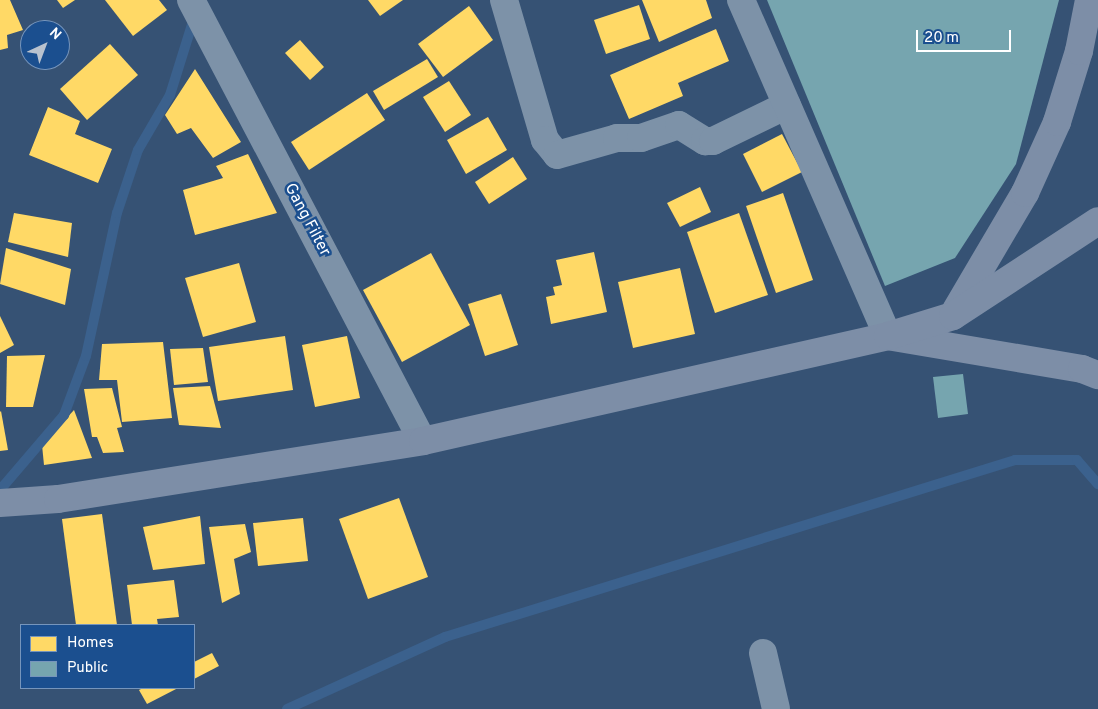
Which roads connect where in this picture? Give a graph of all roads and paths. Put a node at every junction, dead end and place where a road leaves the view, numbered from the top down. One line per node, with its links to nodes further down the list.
1 (191, 0): 10 (street, Gang Filter)
2 (504, 0): 5 (street)
3 (741, 0): 5 (street)
4 (1089, 0): 7 (main road)
5 (787, 105): 8 (street)
6 (1098, 221): 7 (main road)
7 (953, 316): 8 (main road)
8 (888, 336): 9 (main road); 10 (main road)
9 (1098, 375)
10 (423, 441): 11 (main road)
11 (0, 503)
12 (763, 653): 13 (street)
13 (776, 709)

